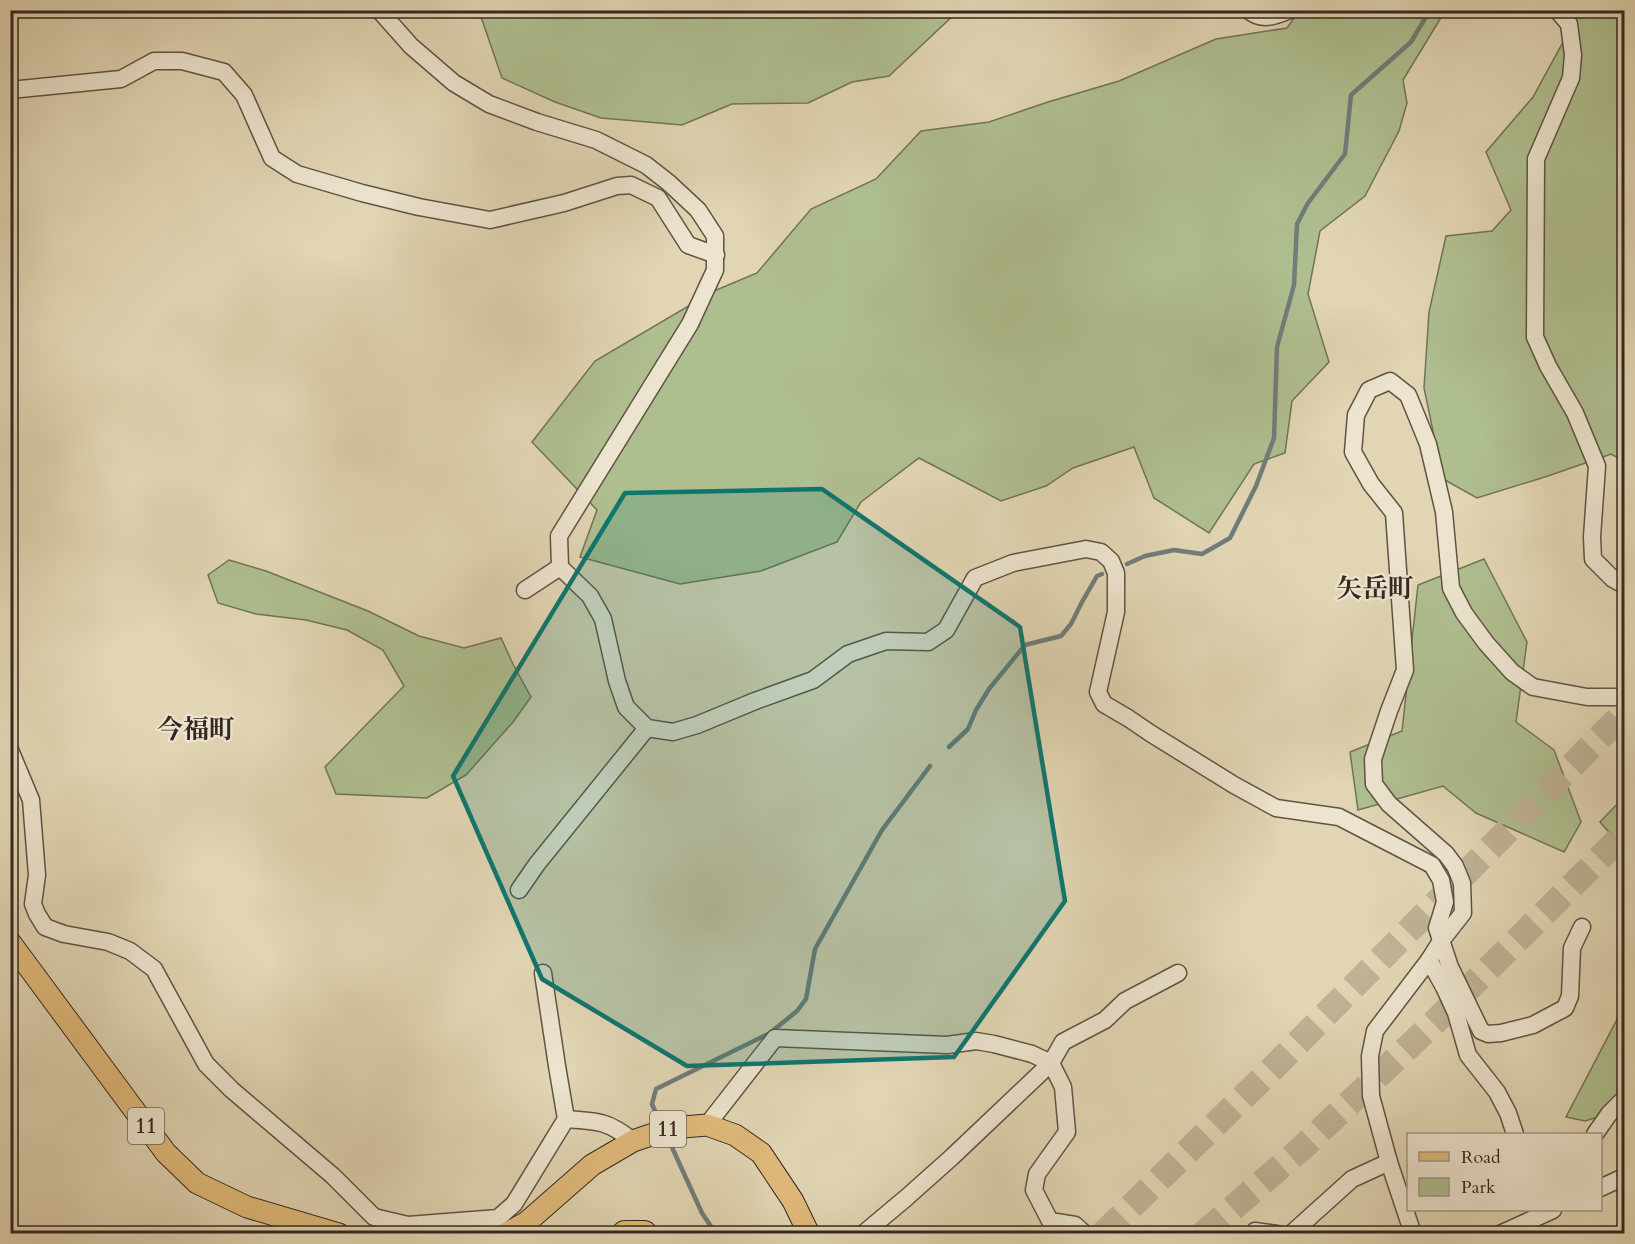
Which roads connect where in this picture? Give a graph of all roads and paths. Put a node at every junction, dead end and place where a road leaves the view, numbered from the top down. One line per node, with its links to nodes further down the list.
1 (379, 10): 6 (street)
2 (1248, 10): 3 (street)
3 (1290, 10)
4 (1557, 10): 8 (street)
5 (10, 90): 6 (street)
6 (716, 255): 7 (street)
7 (560, 567): 9 (street); 11 (street)
8 (1624, 585)
9 (525, 590)
10 (1624, 697): 15 (street)
11 (647, 728): 13 (street); 15 (street)
12 (10, 750): 31 (street)
13 (519, 890)
14 (1582, 927): 15 (street)
15 (1441, 941): 17 (street)
16 (10, 942): 32 (main road, 11)
17 (1429, 960): 24 (street); 27 (street)
18 (543, 973): 22 (street)
19 (1178, 973): 20 (street)
20 (1051, 1063): 23 (street); 37 (street); 38 (street)
21 (1624, 1099): 25 (street)
22 (566, 1119): 26 (street); 31 (street)
23 (707, 1125): 26 (main road, 11); 36 (main road, 11)
24 (1515, 1133)
25 (1596, 1133)
26 (633, 1141): 33 (main road, 11)
27 (1389, 1162): 41 (street); 42 (street)
28 (1624, 1177): 29 (street)
29 (1602, 1187)
30 (1549, 1211): 43 (street)
31 (409, 1229)
32 (339, 1233)
33 (505, 1233)
34 (625, 1233): 35 (highway)
35 (644, 1233)
36 (809, 1233)
37 (863, 1233)
38 (1085, 1233)
39 (1253, 1233): 40 (street)
40 (1277, 1233)
41 (1291, 1233)
42 (1413, 1233)
43 (1500, 1233)

